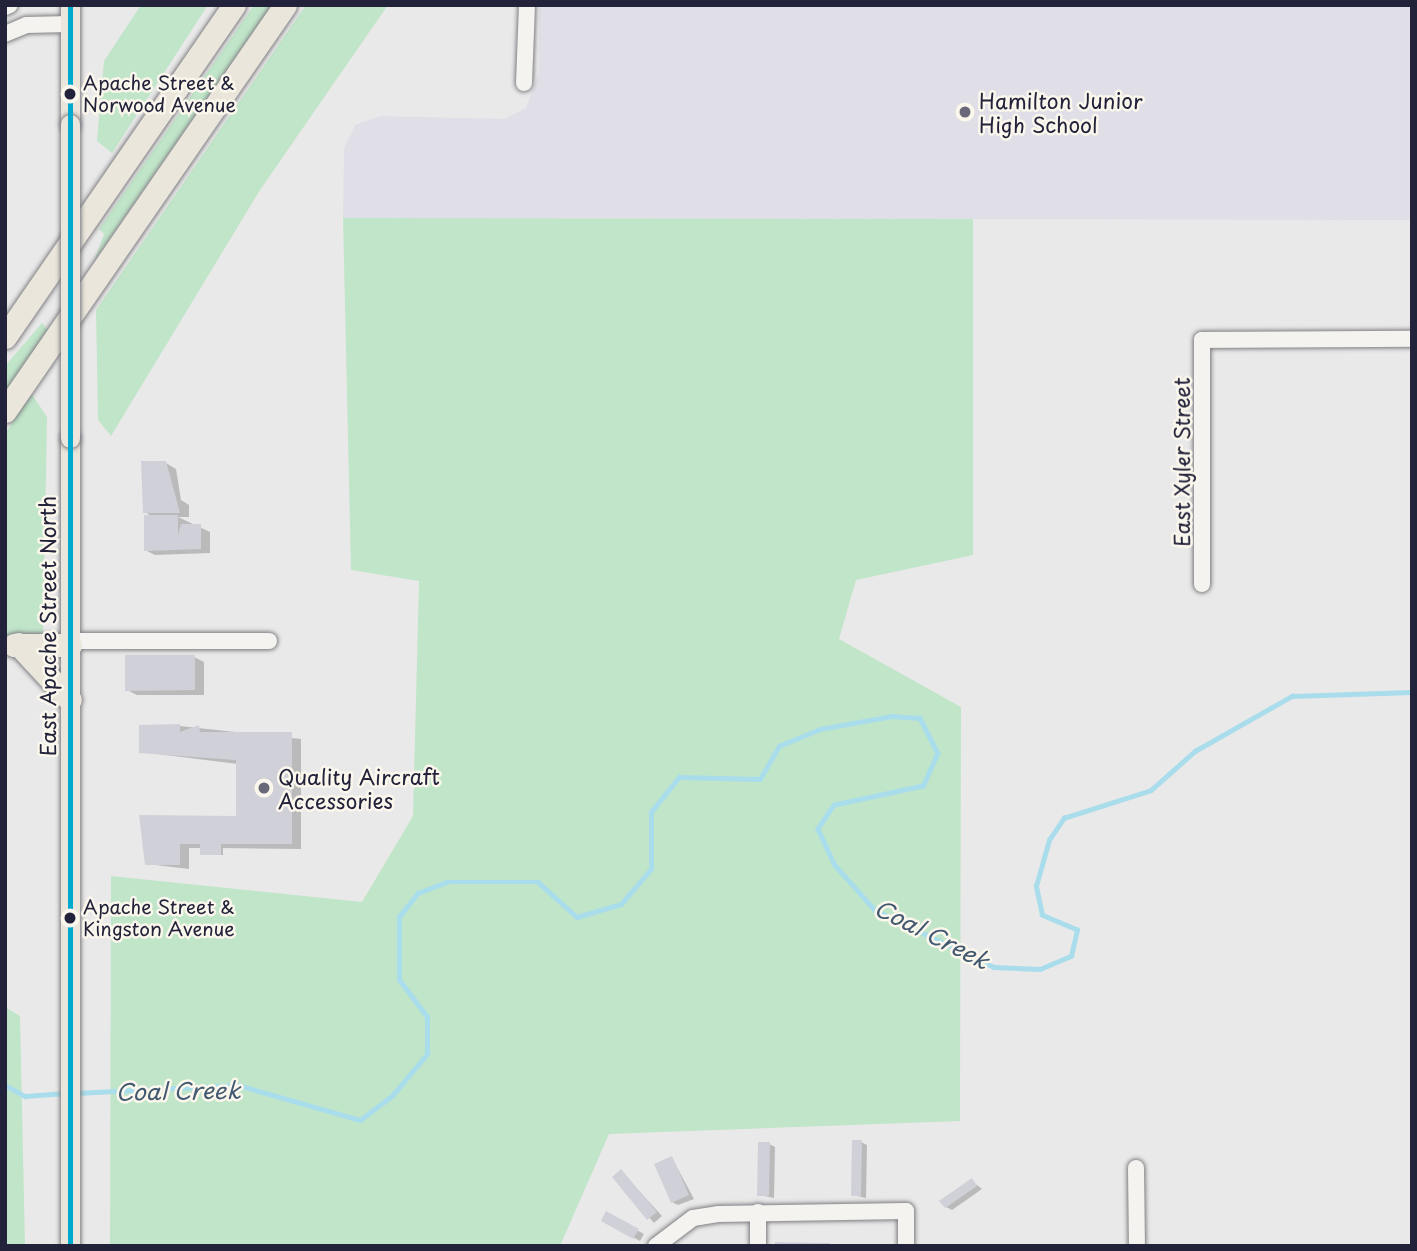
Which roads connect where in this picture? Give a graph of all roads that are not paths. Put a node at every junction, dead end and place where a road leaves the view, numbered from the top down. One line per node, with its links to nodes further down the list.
1 (234, 5): 7 (highway)
2 (285, 5): 9 (highway)
3 (527, 5): 6 (street)
4 (70, 15): 5 (street); 12 (main road, East Apache Street North, bridge)
5 (5, 34)
6 (524, 83)
7 (5, 337)
8 (1412, 339): 10 (street, East Xyler Street)
9 (5, 411)
10 (1202, 584)
11 (269, 641): 12 (street)
12 (70, 643): 13 (highway); 14 (main road, East Apache Street North)
13 (11, 645): 14 (highway)
14 (70, 700): 17 (main road, East Apache Street North)
15 (1136, 1168): 21 (street)
16 (758, 1212): 18 (street); 19 (street); 20 (street)
17 (70, 1246)
18 (656, 1246)
19 (758, 1246)
20 (906, 1246)
21 (1137, 1246)

